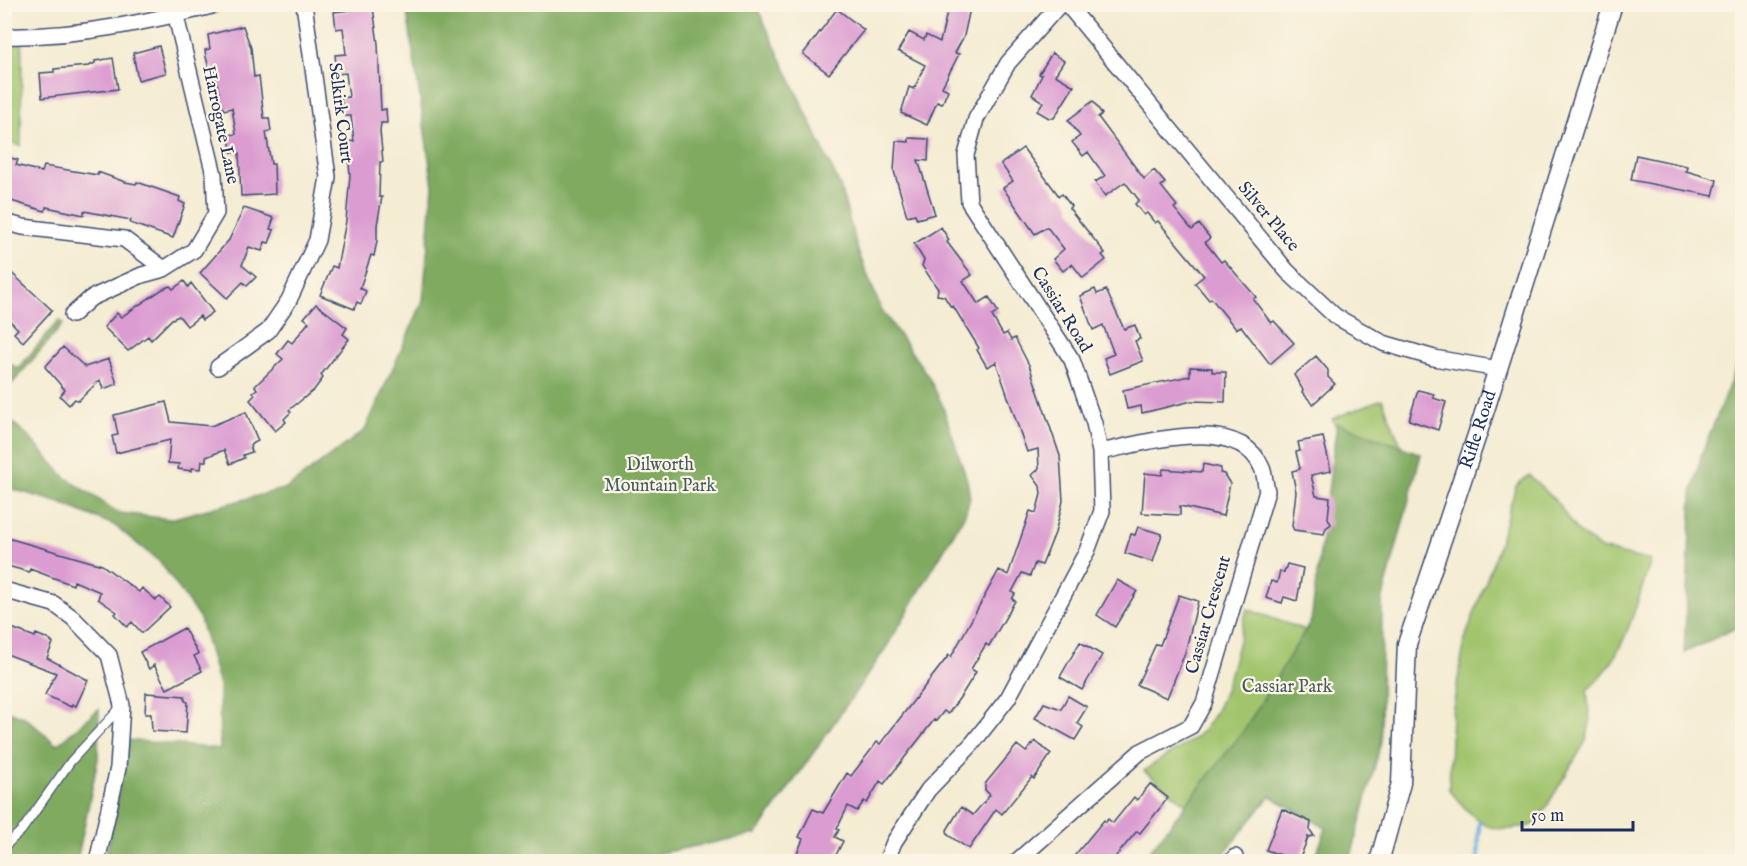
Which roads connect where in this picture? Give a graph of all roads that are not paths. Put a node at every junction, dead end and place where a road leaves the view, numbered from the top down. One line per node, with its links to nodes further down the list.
1 (220, 4): 6 (street)
2 (304, 4): 11 (street, Selkirk Court)
3 (1060, 4): 13 (street, Cassiar Road)
4 (1067, 4): 12 (street, Silver Place)
5 (1613, 4): 12 (street, Rifle Road)
6 (175, 10): 7 (street); 9 (street, Harrogate Lane)
7 (4, 36)
8 (4, 222): 9 (street)
9 (164, 269): 10 (street, Harrogate Lane)
10 (72, 315)
11 (218, 367)
12 (1498, 369): 20 (street, Rifle Road)
13 (1100, 452): 18 (street, Cassiar Road); 19 (street, Cassiar Crescent)
14 (4, 590): 15 (street)
15 (122, 705): 16 (lane); 17 (street)
16 (4, 847)
17 (97, 861)
18 (886, 861)
19 (1016, 861)
20 (1379, 861)

